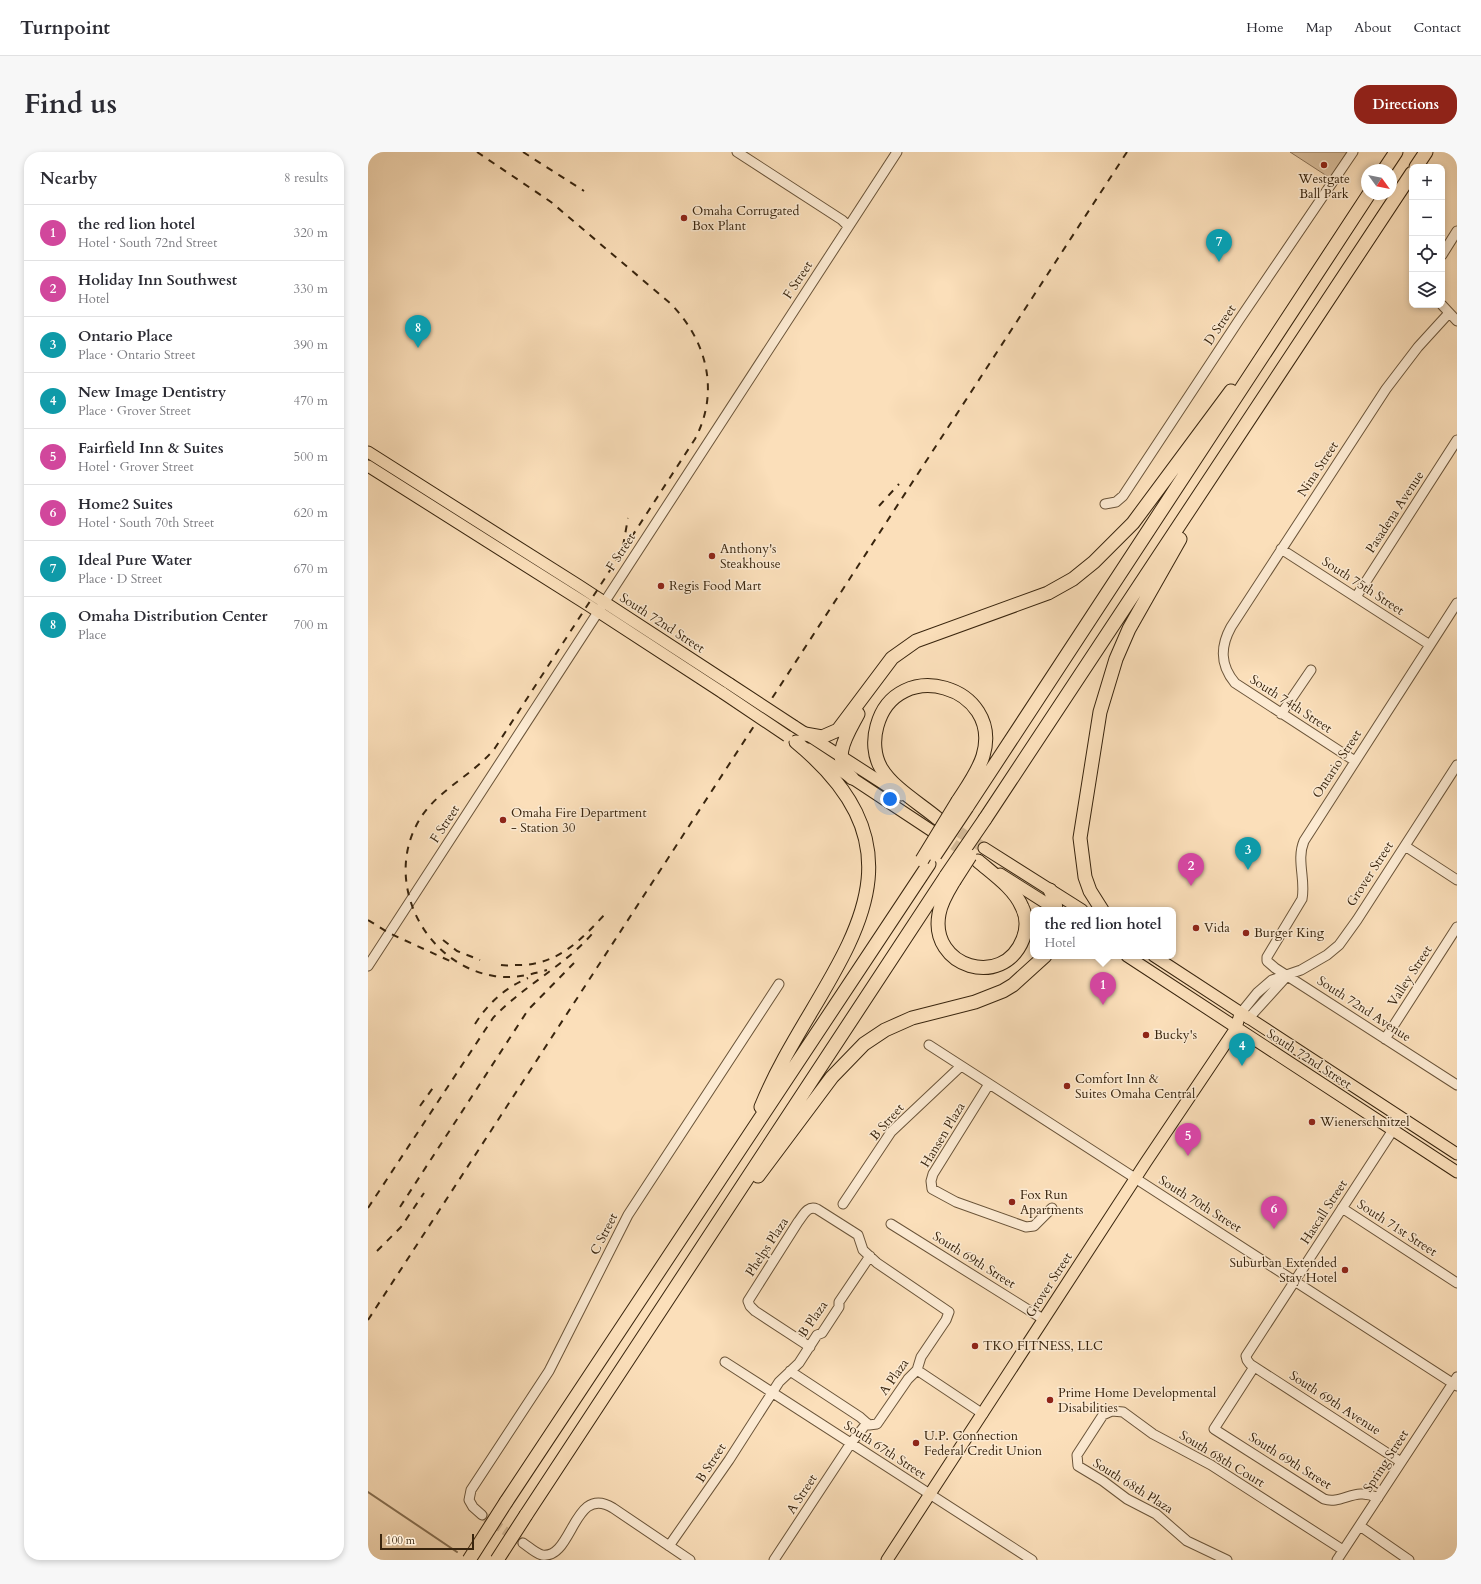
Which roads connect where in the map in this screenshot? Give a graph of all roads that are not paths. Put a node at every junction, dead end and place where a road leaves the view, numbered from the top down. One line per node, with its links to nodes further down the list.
1 (737, 152): 10 (street)
2 (897, 152): 10 (street, F Street)
3 (1353, 152): 23 (street, D Street)
4 (1396, 152): 6 (highway)
5 (1426, 152): 7 (highway)
6 (1388, 164)
7 (1418, 164)
8 (1409, 178): 17 (highway)
9 (1365, 200): 13 (highway)
10 (848, 226): 26 (street, F Street)
11 (1457, 231): 12 (street)
12 (1445, 250)
13 (1295, 307): 30 (highway); 39 (highway)
14 (1445, 308): 15 (street)
15 (1449, 313): 16 (street); 24 (street, Nina Street)
16 (1457, 321)
17 (1288, 360): 45 (highway, bridge); 51 (highway)
18 (1457, 440): 25 (street, Pasadena Avenue)
19 (368, 452): 21 (main road, South 72nd Street)
20 (368, 466): 22 (main road, South 72nd Street)
21 (396, 470): 22 (main road); 26 (main road, South 72nd Street)
22 (389, 480): 28 (main road, South 72nd Street)
23 (1105, 504)
24 (1281, 549): 25 (street, South 75th Street); 31 (street, Nina Street)
25 (1356, 597): 29 (street, South 75th Street)
26 (604, 602): 28 (street, F Street); 34 (main road, South 72nd Street, bridge)
27 (1457, 603): 29 (street, Ontario Street)
28 (598, 611): 34 (main road, South 72nd Street, bridge); 58 (street, F Street)
29 (1430, 645): 36 (street, Ontario Street)
30 (892, 658): 34 (highway); 35 (highway)
31 (1223, 660): 33 (street, South 74th Street)
32 (1311, 670): 33 (street)
33 (1281, 714): 36 (street, South 74th Street)
34 (796, 737): 35 (main road, South 72nd Street); 38 (main road, South 72nd Street); 71 (highway)
35 (840, 756): 38 (highway); 40 (main road, South 72nd Street)
36 (1355, 761): 53 (street, Ontario Street)
37 (1457, 765): 42 (street, Grover Street)
38 (852, 778): 41 (main road, South 72nd Street)
39 (962, 804): 40 (highway); 71 (highway, bridge)
40 (938, 819)
41 (932, 831)
42 (1405, 846): 46 (street); 60 (street, Grover Street)
43 (984, 848): 47 (main road)
44 (977, 860): 45 (highway); 48 (main road)
45 (950, 878): 80 (highway)
46 (1457, 880)
47 (1050, 890): 49 (highway); 50 (main road)
48 (1051, 907)
49 (1056, 907)
50 (1077, 907)
51 (1100, 907)
52 (1457, 927): 64 (street, Valley Street)
53 (1271, 950): 60 (street, South 72nd Avenue)
54 (1036, 959): 59 (highway)
55 (1042, 959): 59 (highway)
56 (1132, 959): 63 (main road, South 72nd Street)
57 (1158, 959): 62 (main road, South 72nd Street)
58 (368, 966)
59 (1028, 972): 80 (highway)
60 (1287, 976): 62 (street, Grover Street); 64 (street, South 72nd Avenue)
61 (779, 984): 98 (street, C Street)
62 (1244, 1016): 63 (main road, Grover Street); 69 (main road, South 72nd Street)
63 (1236, 1028): 70 (main road, South 72nd Street); 74 (main road, Grover Street)
64 (1385, 1039): 68 (street, South 72nd Avenue)
65 (929, 1045): 66 (street, South 70th Street)
66 (961, 1066): 67 (street, South 70th Street); 75 (street, B Street)
67 (989, 1084): 74 (street, South 70th Street); 76 (street, Hansen Plaza)
68 (1457, 1085)
69 (1413, 1125): 70 (main road); 72 (main road, South 72nd Street)
70 (1393, 1130): 73 (main road, South 72nd Street); 77 (street, Hascall Street)
71 (749, 1137): 103 (highway, bridge)
72 (1457, 1154)
73 (1457, 1172)
74 (1136, 1178): 81 (street, South 70th Street); 83 (main road, Grover Street)
75 (843, 1204)
76 (1052, 1208)
77 (1342, 1208): 81 (street, Hascall Street); 82 (street, South 71st Street)
78 (891, 1224): 83 (street, South 69th Street)
79 (870, 1256): 84 (street, B Plaza); 84 (street, Phelps Plaza); 87 (street, A Plaza)
80 (684, 1275): 104 (highway, bridge)
81 (1295, 1281): 86 (street, Hascall Street); 89 (street, South 70th Street)
82 (1457, 1283)
83 (1044, 1319): 91 (main road, Grover Street)
84 (810, 1347): 88 (street, B Plaza)
85 (724, 1362): 90 (street, South 67th Street)
86 (1254, 1367): 95 (street, South 69th Avenue); 97 (street, South 69th Street)
87 (917, 1370): 91 (street); 92 (street, A Plaza)
88 (790, 1371): 90 (street, B Plaza); 92 (street)
89 (1456, 1382): 95 (street, Spring Street)
90 (772, 1392): 94 (street, South 67th Street); 101 (street, B Street)
91 (983, 1414): 96 (main road, Grover Street)
92 (867, 1423): 94 (street, A Plaza)
93 (1092, 1433): 102 (street, South 68th Court); 109 (street, South 68th Plaza)
94 (851, 1443): 96 (street, South 67th Street); 106 (street, A Street)
95 (1402, 1462): 97 (street, Spring Street)
96 (930, 1495): 107 (main road, Grover Street); 108 (street, South 67th Street)
97 (1378, 1498): 99 (street, Spring Street)
98 (482, 1515)
99 (1360, 1526): 102 (street, Spring Street); 111 (street)
100 (523, 1543): 101 (street)
101 (669, 1546): 105 (street)
102 (1343, 1550): 110 (street, Spring Street)
103 (469, 1560)
104 (497, 1560)
105 (690, 1560)
106 (774, 1560)
107 (888, 1560)
108 (1032, 1560)
109 (1226, 1560)
110 (1337, 1560)
111 (1409, 1560)

